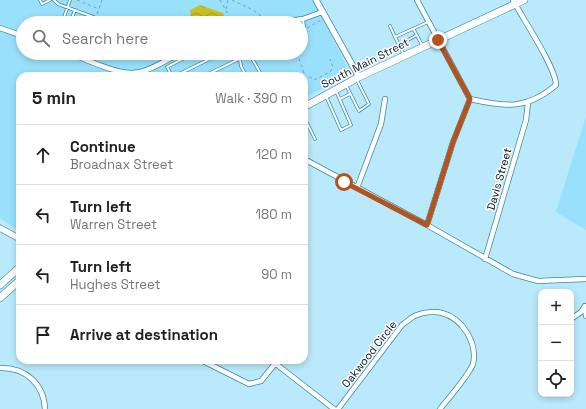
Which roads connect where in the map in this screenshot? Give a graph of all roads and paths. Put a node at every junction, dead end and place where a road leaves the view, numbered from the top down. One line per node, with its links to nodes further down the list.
1 (40, 0): 2 (lane)
2 (50, 0)
3 (54, 0): 14 (lane)
4 (70, 0): 14 (lane)
5 (77, 0): 15 (path)
6 (102, 0): 15 (path)
7 (220, 0): 17 (path)
8 (228, 0): 17 (path)
9 (232, 0): 24 (path)
10 (316, 0): 18 (street)
11 (417, 0): 26 (street)
12 (524, 0): 13 (main road, South Main Street)
13 (514, 2): 34 (main road, South Main Street); 64 (street)
14 (67, 8): 16 (lane); 19 (lane)
15 (99, 9): 22 (path)
16 (75, 10): 20 (lane); 21 (lane)
17 (225, 10): 23 (path)
18 (323, 14): 25 (street); 28 (path); 56 (street)
19 (64, 16)
20 (73, 16)
21 (91, 16)
22 (97, 16)
23 (229, 16)
24 (261, 16)
25 (308, 18)
26 (428, 22): 30 (lane); 34 (street)
27 (390, 26): 33 (lane)
28 (308, 27)
29 (0, 28): 31 (street)
30 (414, 30): 32 (lane); 33 (lane)
31 (16, 34)
32 (417, 35): 35 (lane); 36 (lane)
33 (395, 37): 35 (lane)
34 (438, 40): 36 (main road, South Main Street); 63 (street)
35 (399, 45): 37 (lane)
36 (423, 46): 37 (main road, South Main Street)
37 (404, 55): 56 (main road, South Main Street)
38 (330, 59): 55 (path)
39 (88, 60): 47 (street)
40 (166, 60): 48 (street)
41 (181, 60): 49 (lane)
42 (208, 60): 50 (lane)
43 (237, 60): 51 (lane)
44 (239, 60): 52 (lane)
45 (253, 60): 53 (lane)
46 (299, 60): 54 (path)
47 (121, 72)
48 (140, 72)
49 (170, 72)
50 (183, 72)
51 (212, 72)
52 (244, 72)
53 (260, 72)
54 (303, 72)
55 (308, 78)
56 (358, 78): 57 (main road, South Main Street); 59 (lane)
57 (345, 84): 58 (main road, South Main Street); 59 (lane)
58 (335, 90): 60 (main road, South Main Street); 61 (lane)
59 (350, 94): 61 (lane)
60 (325, 95): 61 (lane); 65 (main road, South Main Street)
61 (340, 99)
62 (385, 99): 69 (street)
63 (470, 99): 64 (street); 70 (street)
64 (528, 103): 73 (street, Davis Street)
65 (308, 105)
66 (308, 125): 67 (lane)
67 (315, 139)
68 (308, 161): 69 (street)
69 (357, 188): 70 (street)
70 (427, 225): 73 (street)
71 (0, 228): 72 (street)
72 (16, 237)
73 (484, 259): 75 (street)
74 (16, 270): 77 (main road)
75 (586, 279)
76 (16, 284): 78 (main road)
77 (0, 285)
78 (0, 298)
79 (586, 305): 80 (street); 81 (street)
80 (586, 316)
81 (574, 317)
82 (210, 364): 83 (street)
83 (275, 364)
84 (279, 364): 87 (street)
85 (0, 368): 86 (street)
86 (45, 409)
87 (334, 409)
88 (338, 409): 89 (street, Oakwood Circle)
89 (440, 409)

